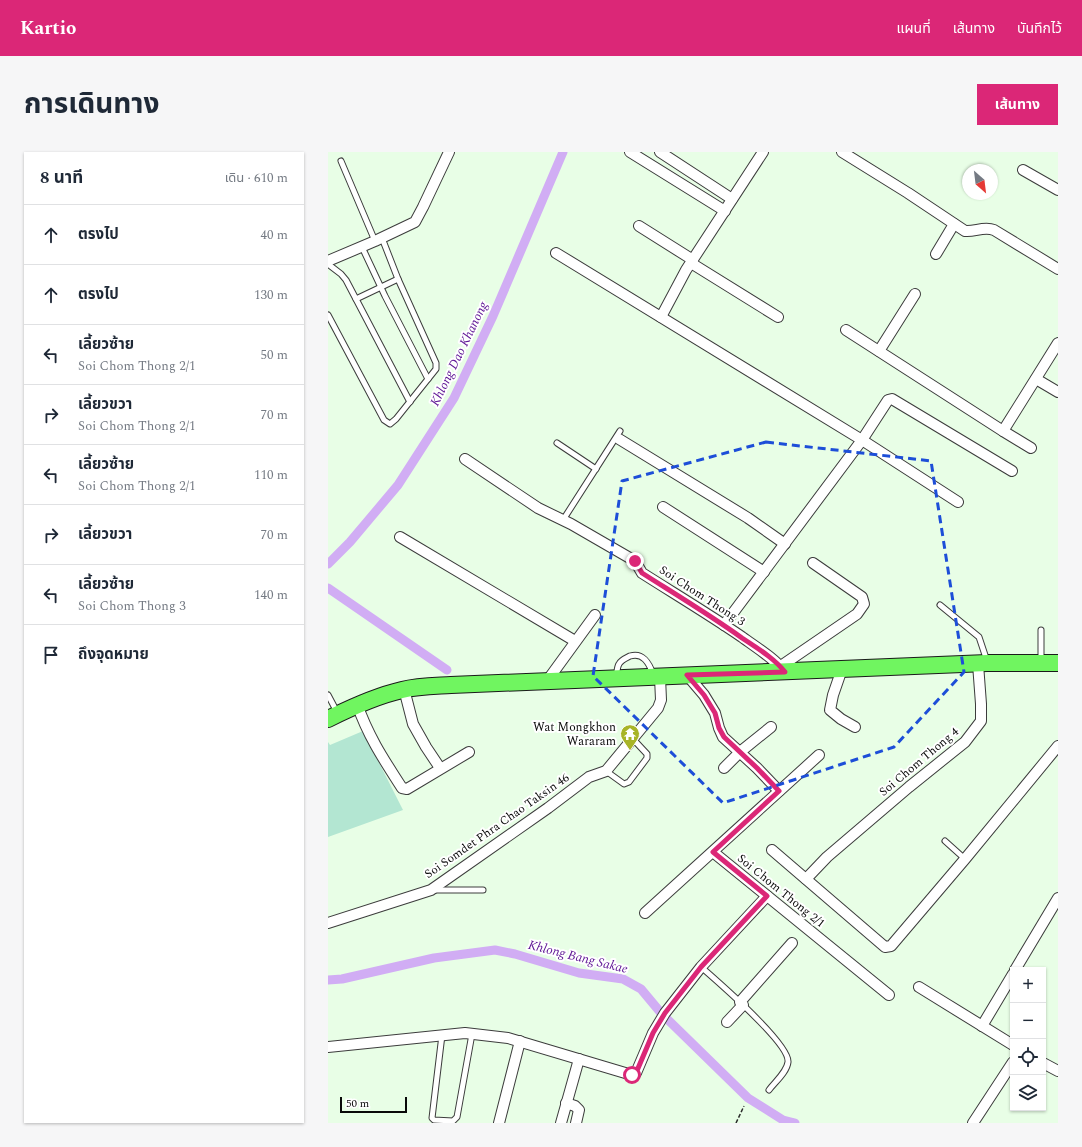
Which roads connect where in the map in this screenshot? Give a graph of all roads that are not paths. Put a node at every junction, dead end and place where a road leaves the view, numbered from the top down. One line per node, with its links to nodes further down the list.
1 (449, 152): 13 (street)
2 (630, 152): 10 (street)
3 (660, 152): 9 (street)
4 (763, 152): 9 (street)
5 (842, 152): 11 (street)
6 (340, 160): 13 (lane)
7 (1023, 170): 8 (street)
8 (1058, 190)
9 (732, 200): 10 (street)
10 (725, 211): 17 (street)
11 (954, 224): 16 (street); 19 (street)
12 (639, 226): 17 (street)
13 (378, 240): 14 (street); 20 (lane)
14 (362, 247): 18 (street); 21 (lane)
15 (556, 253): 25 (street)
16 (936, 254)
17 (692, 262): 25 (street); 26 (street)
18 (328, 263): 23 (lane)
19 (1058, 269)
20 (398, 279): 21 (lane); 30 (lane)
21 (380, 287): 23 (lane); 30 (lane)
22 (915, 294): 29 (street)
23 (356, 299): 33 (lane)
24 (328, 315): 33 (lane)
25 (661, 317): 36 (street)
26 (778, 317)
27 (846, 330): 29 (street)
28 (1058, 343): 31 (street)
29 (879, 351): 34 (street)
30 (428, 379): 33 (lane)
31 (1036, 379): 32 (street); 34 (street)
32 (1058, 392)
33 (410, 402)
34 (1003, 431): 38 (street)
35 (620, 435): 40 (lane); 46 (street)
36 (862, 440): 41 (street); 42 (street); 46 (street)
37 (557, 443): 40 (lane)
38 (1031, 448)
39 (465, 459): 44 (street, Soi Chom Thong 3)
40 (596, 469): 44 (lane)
41 (1012, 471)
42 (958, 502)
43 (663, 507): 48 (street)
44 (563, 520): 51 (street, Soi Chom Thong 3)
45 (400, 537): 53 (street)
46 (785, 544): 48 (street)
47 (813, 563): 57 (street)
48 (764, 572): 51 (street)
49 (940, 605): 54 (lane)
50 (595, 615): 53 (street)
51 (724, 625): 57 (street, Soi Chom Thong 3)
52 (1041, 630): 56 (lane)
53 (576, 641): 62 (street)
54 (983, 663): 56 (main road); 58 (main road); 82 (street, Soi Chom Thong 4)
55 (1058, 663): 56 (main road)
56 (1041, 664)
57 (783, 669): 58 (main road); 59 (main road)
58 (842, 669): 68 (street)
59 (687, 675): 60 (main road); 72 (street)
60 (657, 677): 61 (main road); 61 (lane); 69 (street)
61 (616, 678): 62 (main road)
62 (547, 681): 63 (main road)
63 (404, 689): 65 (main road); 74 (street)
64 (328, 695): 66 (lane)
65 (357, 704): 66 (main road); 74 (street)
66 (333, 717)
67 (771, 727): 72 (street)
68 (855, 727)
69 (632, 739): 76 (street); 76 (lane)
70 (1058, 746): 81 (street)
71 (469, 752): 74 (street)
72 (740, 752): 75 (street); 77 (street)
73 (819, 755): 77 (street)
74 (440, 768)
75 (724, 768)
76 (606, 771): 83 (street, Soi Somdet Phra Chao Taksin 46)
77 (779, 791): 80 (street)
78 (945, 841): 81 (lane)
79 (772, 850): 82 (street)
80 (713, 852): 85 (street, Soi Chom Thong 2/1); 87 (street)
81 (965, 859): 82 (street)
82 (806, 879)
83 (431, 890): 84 (lane); 88 (street, Soi Somdet Phra Chao Taksin 46)
84 (483, 890)
85 (767, 896): 90 (street); 94 (street, Soi Chom Thong 2/1)
86 (1058, 898): 91 (street)
87 (645, 913)
88 (328, 923)
89 (792, 943): 95 (street)
90 (701, 967): 95 (lane); 103 (street)
91 (1017, 967)
92 (1010, 979): 97 (street)
93 (919, 987): 97 (street)
94 (889, 995)
95 (741, 1003): 96 (street); 107 (lane)
96 (727, 1022)
97 (982, 1026): 101 (street)
98 (472, 1034): 99 (street); 99 (lane); 100 (street)
99 (442, 1035): 102 (street)
100 (520, 1041): 103 (street); 109 (street)
101 (1010, 1043)
102 (328, 1047)
103 (579, 1059): 108 (street)
104 (1046, 1065): 106 (street)
105 (1010, 1067): 112 (street)
106 (1058, 1071)
107 (769, 1090)
108 (566, 1103): 110 (street); 111 (street)
109 (499, 1123)
110 (561, 1123)
111 (576, 1123)
112 (973, 1123)

